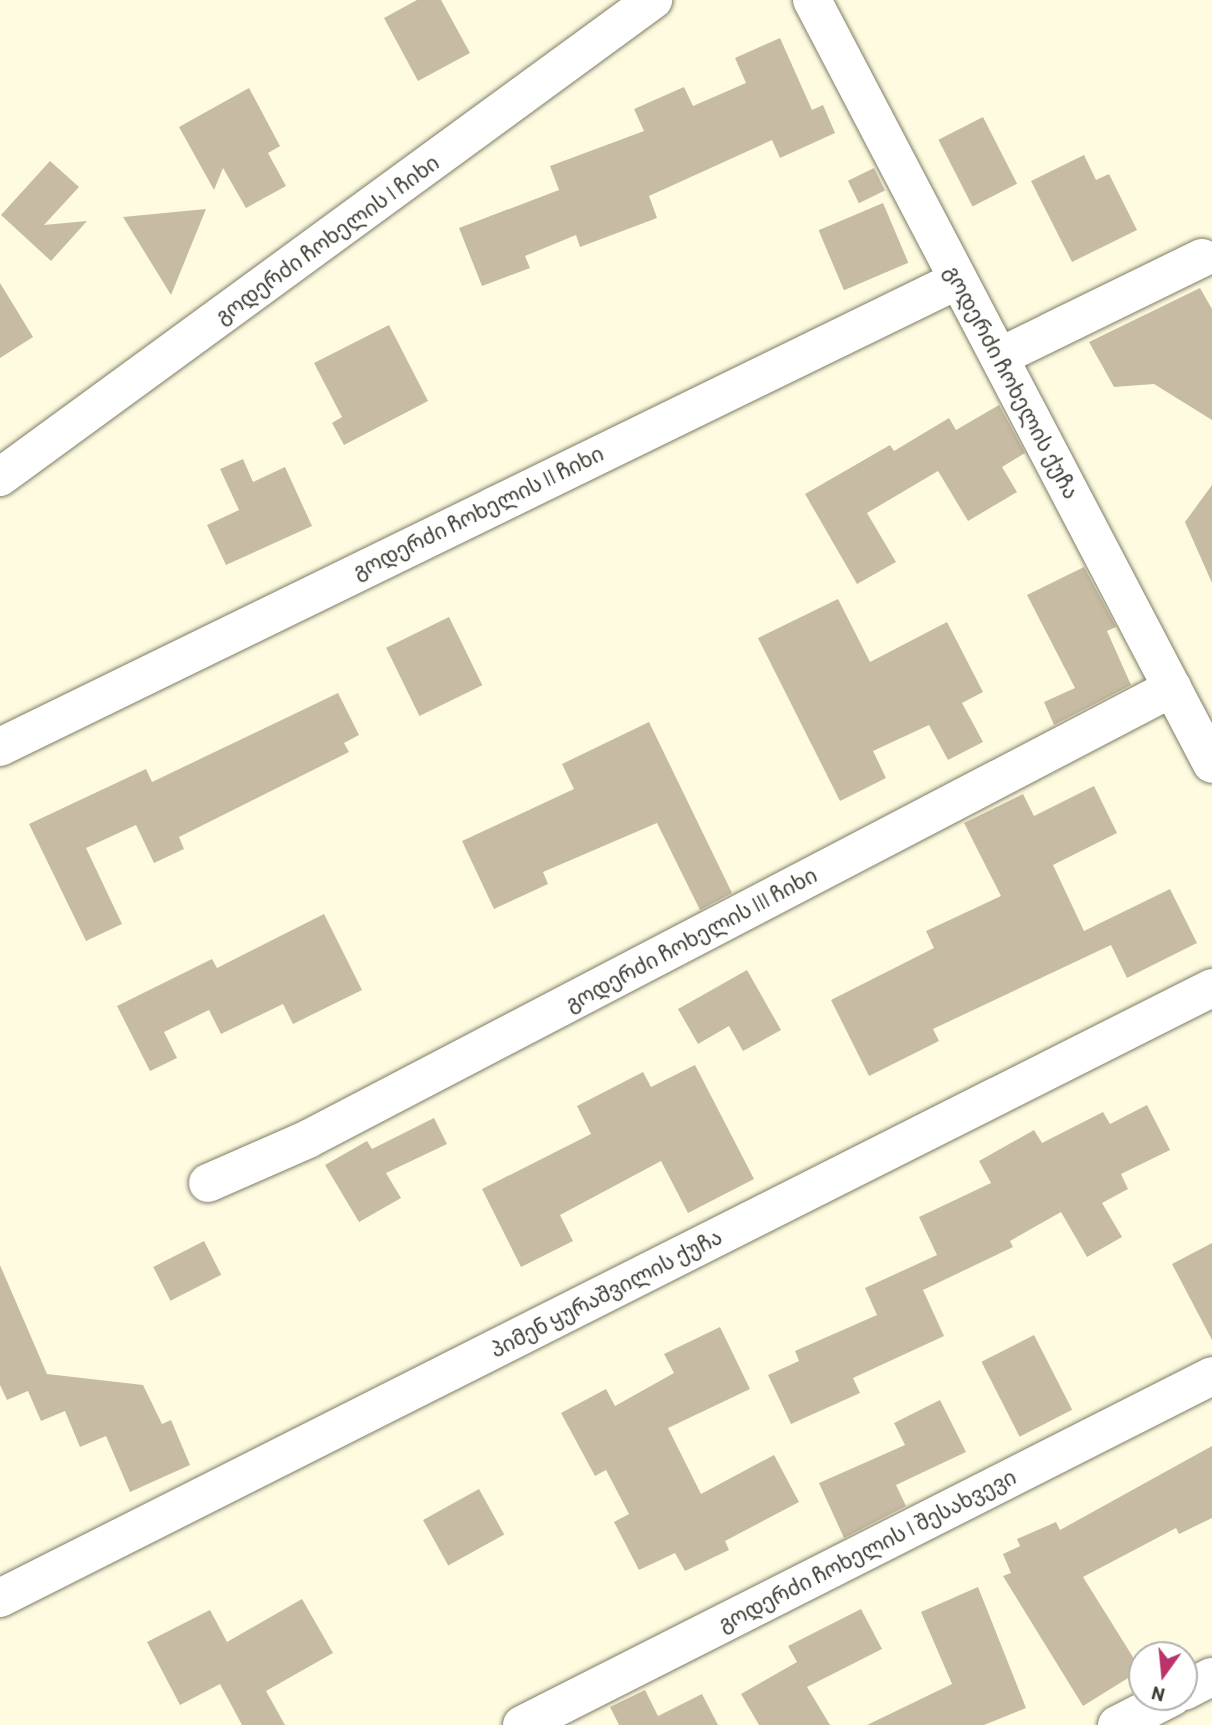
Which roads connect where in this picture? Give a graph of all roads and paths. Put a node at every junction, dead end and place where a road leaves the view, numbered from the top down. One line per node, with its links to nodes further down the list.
1 (653, 0): 6 (street, გოდერძი ჩოხელის I ჩიხი)
2 (812, 0): 4 (street, გოდერძი ჩოხელის ქუჩა)
3 (1202, 258): 5 (street)
4 (958, 280): 5 (street, გოდერძი ჩოხელის ქუჩა); 8 (street, გოდერძი ჩოხელის II ჩიხი)
5 (999, 357): 7 (street, გოდერძი ჩოხელის ქუჩა)
6 (0, 477)
7 (1172, 688): 9 (street, გოდერძი ჩოხელის ქუჩა); 11 (street, გოდერძი ჩოხელის III ჩიხი)
8 (0, 747)
9 (1212, 764)
10 (1212, 988): 13 (street, პიმენ ყურაშვილის ქუჩა)
11 (208, 1183)
12 (1212, 1376): 15 (street, გოდერძი ჩოხელის I შესახვევი)
13 (0, 1598)
14 (1144, 1711): 16 (street)
15 (522, 1725)
16 (1117, 1725)

